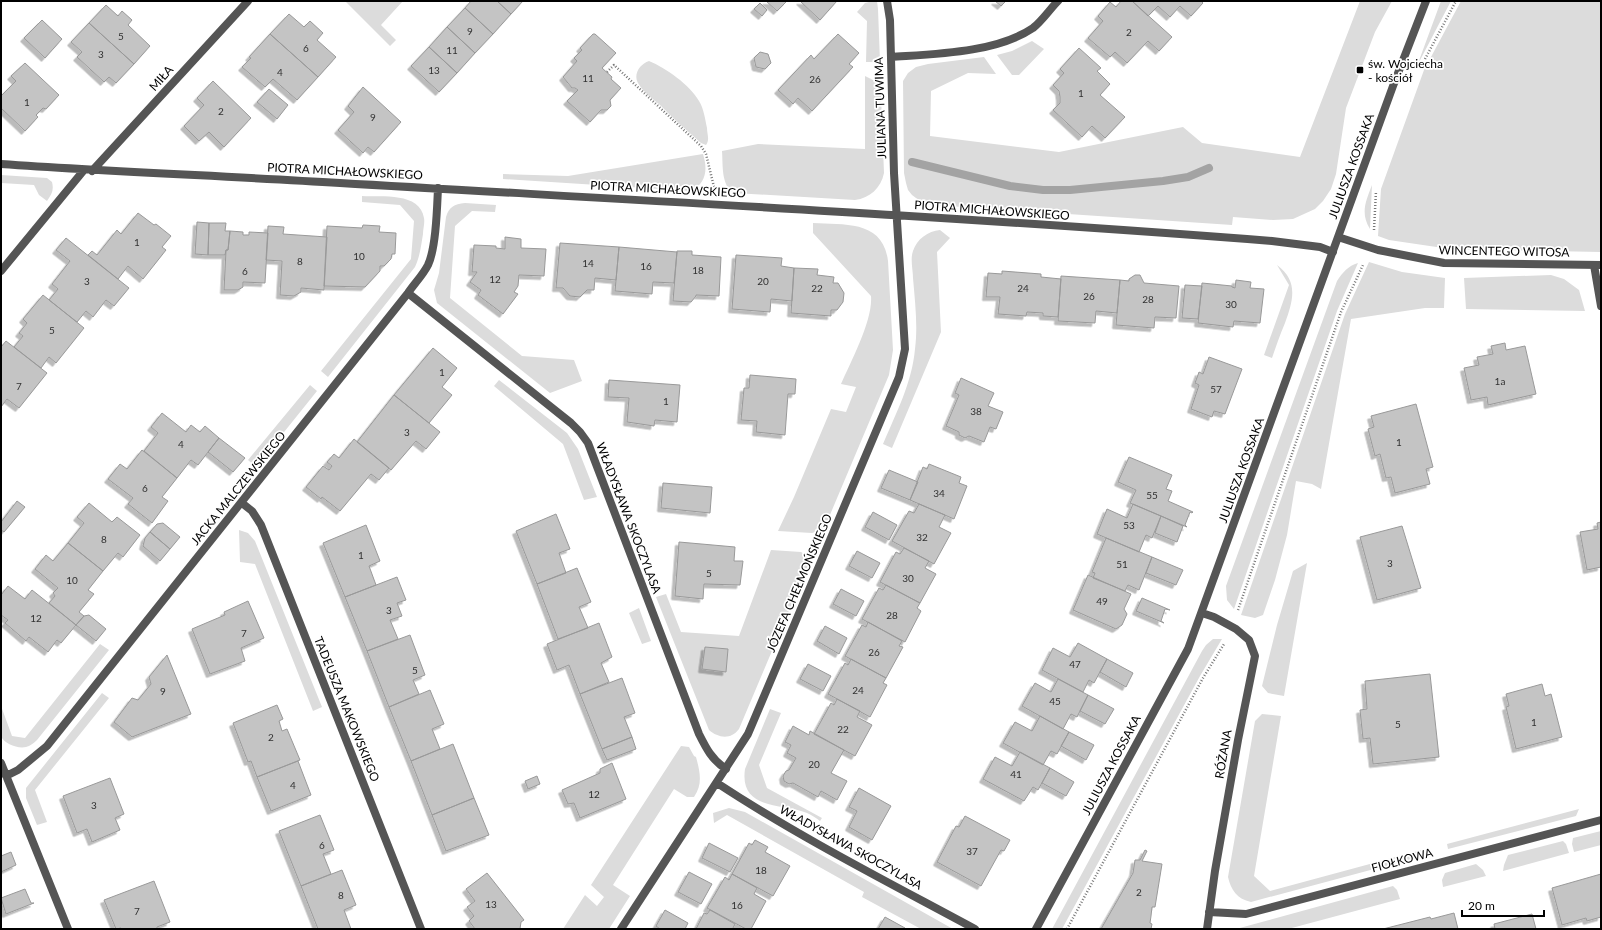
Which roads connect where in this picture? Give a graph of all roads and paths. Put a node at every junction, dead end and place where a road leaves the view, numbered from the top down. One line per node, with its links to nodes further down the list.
1 (248, 1): 11 (street, MIŁA)
2 (887, 1): 6 (street, JULIANA TUWIMA)
3 (1058, 1): 6 (street)
4 (1426, 1): 16 (street, JULIUSZA KOSSAKA)
5 (1456, 1): 7 (path)
6 (891, 57): 15 (street, JULIANA TUWIMA)
7 (1424, 61)
8 (607, 72): 14 (path)
9 (1, 164): 10 (street, PIOTRA MICHAŁOWSKIEGO)
10 (84, 170): 11 (street, PIOTRA MICHAŁOWSKIEGO); 20 (street)
11 (92, 171): 13 (street, PIOTRA MICHAŁOWSKIEGO)
12 (1376, 187): 17 (path)
13 (438, 188): 15 (street, PIOTRA MICHAŁOWSKIEGO); 21 (street, JACKA MALCZEWSKIEGO)
14 (715, 191)
15 (897, 215): 18 (street, PIOTRA MICHAŁOWSKIEGO); 28 (street, JÓZEFA CHEŁMOŃSKIEGO)
16 (1338, 237): 17 (street, WINCENTEGO WITOSA); 18 (street, JULIUSZA KOSSAKA)
17 (1369, 248): 19 (street, WINCENTEGO WITOSA); 24 (path)
18 (1333, 252): 25 (street, JULIUSZA KOSSAKA)
19 (1597, 265): 22 (street)
20 (1, 271)
21 (408, 293): 23 (street, JACKA MALCZEWSKIEGO); 28 (street, WŁADYSŁAWA SKOCZYLASA)
22 (1601, 306)
23 (242, 503): 29 (street, JACKA MALCZEWSKIEGO); 34 (street, TADEUSZA MAKOWSKIEGO)
24 (1237, 612)
25 (1202, 613): 32 (street, RÓŻANA); 37 (street, JULIUSZA KOSSAKA)
26 (1226, 640): 38 (path)
27 (1, 763): 29 (street)
28 (726, 769): 30 (street, JÓZEFA CHEŁMOŃSKIEGO)
29 (6, 776): 33 (street)
30 (716, 782): 35 (street, JÓZEFA CHEŁMOŃSKIEGO); 36 (street, WŁADYSŁAWA SKOCZYLASA)
31 (1601, 820): 32 (street, FIOŁKOWA)
32 (1209, 912): 39 (street, RÓŻANA)
33 (68, 929)
34 (421, 929)
35 (621, 929)
36 (975, 929)
37 (1036, 929)
38 (1067, 929)
39 (1207, 929)

